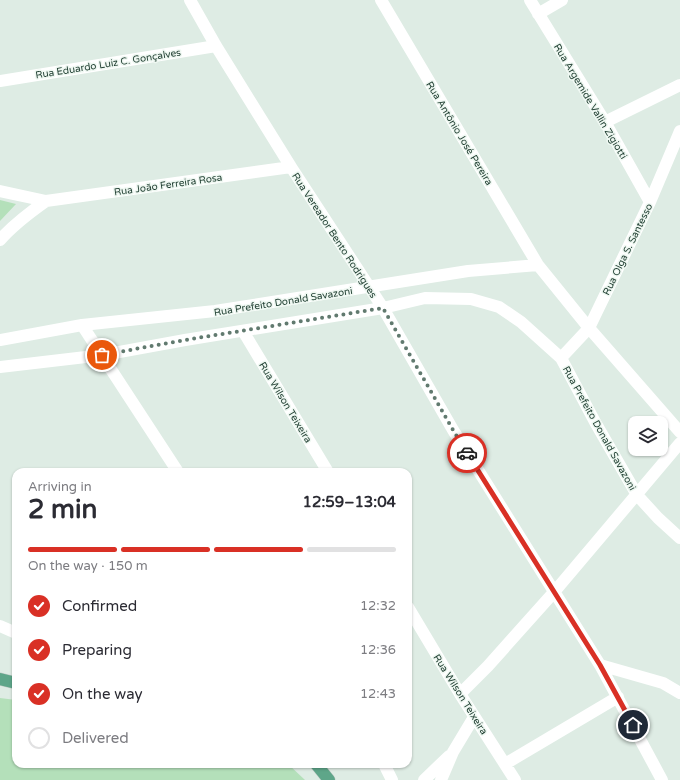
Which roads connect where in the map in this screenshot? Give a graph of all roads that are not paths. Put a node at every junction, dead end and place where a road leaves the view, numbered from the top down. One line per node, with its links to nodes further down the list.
1 (190, 0): 6 (street, Rua Vereador Bento Rodrigues)
2 (381, 0): 16 (street, Rua Antônio José Pereira)
3 (530, 0): 5 (street, Rua Argemide Vallin Zigiotti)
4 (562, 0): 5 (street)
5 (538, 14): 9 (street, Rua Argemide Vallin Zigiotti)
6 (216, 46): 7 (street, Rua Eduardo Luiz C. Gonçalves); 11 (street, Rua Vereador Bento Rodrigues)
7 (0, 81)
8 (680, 85): 9 (street)
9 (605, 122): 14 (street, Rua Argemide Vallin Zigiotti)
10 (680, 131): 14 (street, Rua Olga S. Santesso)
11 (291, 167): 13 (street, Rua João Ferreira Rosa); 17 (street, Rua Vereador Bento Rodrigues)
12 (0, 191): 13 (street, Rua João Ferreira Rosa)
13 (46, 201): 15 (street, Rua João Ferreira Rosa)
14 (650, 202): 20 (street, Rua Olga S. Santesso)
15 (0, 240)
16 (538, 265): 17 (street, Rua Prefeito Donald Savazoni); 20 (street)
17 (369, 288): 18 (street, Rua Vereador Bento Rodrigues); 19 (street, Rua Prefeito Donald Savazoni)
18 (383, 308): 21 (street, Rua Prefeito Donald Savazoni); 24 (street, Rua Prefeito Donald Savazoni); 32 (street, Rua Vereador Bento Rodrigues)
19 (82, 325): 22 (street, Rua Prefeito Donald Savazoni); 23 (street)
20 (589, 328): 24 (street, Rua Olga S. Santesso); 26 (street)
21 (243, 331): 23 (street, Rua Prefeito Donald Savazoni); 29 (street, Rua Wilson Teixeira)
22 (0, 340)
23 (102, 355): 25 (street, Rua Prefeito Donald Savazoni); 28 (street)
24 (561, 358): 30 (street, Rua Prefeito Donald Savazoni)
25 (0, 366)
26 (680, 432)
27 (680, 443): 30 (street)
28 (175, 468)
29 (326, 468)
30 (637, 494): 31 (street, Rua Prefeito Donald Savazoni); 32 (street)
31 (680, 538)
32 (555, 591): 36 (street, Rua Vereador Bento Rodrigues); 40 (street)
33 (412, 614): 40 (street, Rua Wilson Teixeira)
34 (0, 626): 35 (street)
35 (12, 630)
36 (600, 665): 39 (street); 41 (street, Rua Vereador Bento Rodrigues)
37 (0, 680): 38 (main road)
38 (12, 682)
39 (680, 693)
40 (460, 694): 42 (street, Rua Wilson Teixeira)
41 (618, 697): 44 (street); 52 (street, Rua Vereador Bento Rodrigues)
42 (474, 717): 43 (street); 44 (street, Rua Wilson Teixeira)
43 (453, 752): 49 (street); 50 (street)
44 (505, 764): 51 (street, Rua Wilson Teixeira)
45 (319, 768): 47 (main road)
46 (386, 768): 48 (street)
47 (329, 780)
48 (392, 780)
49 (424, 780)
50 (441, 780)
51 (515, 780)
52 (662, 780)

